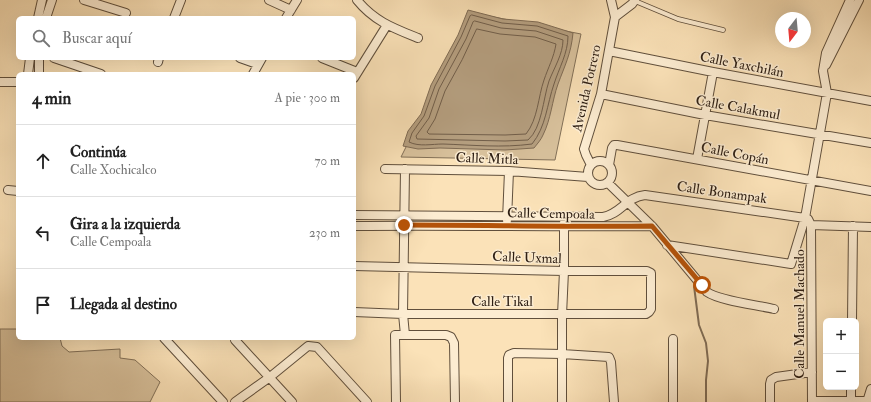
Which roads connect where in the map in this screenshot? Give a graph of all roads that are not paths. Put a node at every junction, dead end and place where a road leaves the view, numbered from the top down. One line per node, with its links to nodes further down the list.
1 (42, 0): 13 (street)
2 (52, 0): 14 (street)
3 (84, 0): 12 (street)
4 (181, 0): 15 (street)
5 (269, 0): 11 (street)
6 (297, 0): 11 (street)
7 (357, 0): 18 (street)
8 (611, 0): 17 (street, Avenida Potrero)
9 (635, 0): 17 (street); 19 (lane)
10 (855, 0): 36 (street)
11 (291, 10): 16 (street)
12 (126, 13)
13 (38, 16)
14 (47, 16)
15 (175, 16)
16 (287, 16)
17 (615, 17): 21 (street, Avenida Potrero)
18 (387, 25): 20 (street); 33 (street)
19 (723, 30)
20 (418, 38)
21 (609, 51): 32 (street, Calle Yaxchilán); 37 (street, Avenida Potrero)
22 (30, 60): 27 (street)
23 (39, 60): 28 (street)
24 (60, 60): 29 (street)
25 (326, 60): 31 (street)
26 (260, 61): 30 (street)
27 (28, 72)
28 (39, 72)
29 (95, 72)
30 (254, 72)
31 (350, 72)
32 (713, 72): 36 (street, Calle Yaxchilán); 39 (street)
33 (356, 75)
34 (0, 82): 35 (street)
35 (16, 82)
36 (827, 93): 38 (street, Calle Yaxchilán); 40 (street)
37 (601, 94): 39 (street, Calle Calakmul); 43 (street, Avenida Potrero)
38 (871, 101)
39 (705, 114): 40 (street, Calle Calakmul); 42 (street)
40 (819, 134): 41 (street, Calle Calakmul); 49 (street)
41 (871, 143)
42 (697, 159): 44 (street, Calle Copán); 49 (street, Calle Copán)
43 (591, 165): 44 (street); 48 (street)
44 (608, 165): 50 (street)
45 (385, 169): 46 (street, Calle Mitla)
46 (405, 169): 47 (street, Calle Mitla); 56 (street)
47 (509, 171): 48 (street, Calle Mitla); 57 (street)
48 (588, 177): 50 (street)
49 (812, 180): 52 (street, Calle Copán); 59 (street)
50 (608, 183): 54 (street)
51 (8, 190): 53 (street)
52 (871, 190)
53 (16, 191)
54 (627, 202): 58 (street, Calle Cempoala); 59 (street, Calle Bonampak); 64 (street)
55 (356, 214): 56 (street, Calle Cempoala)
56 (404, 215): 57 (street, Calle Cempoala); 60 (street)
57 (507, 215): 58 (street, Calle Cempoala); 61 (street)
58 (564, 217): 66 (street)
59 (805, 218): 62 (street); 68 (street)
60 (404, 225): 61 (street, Calle Cempoala); 63 (street, Calle Cempoala); 70 (street)
61 (508, 225): 66 (street, Calle Cempoala)
62 (811, 225): 65 (street); 83 (street, Calle Manuel Machado)
63 (356, 226)
64 (652, 226): 66 (street, Calle Cempoala); 68 (street)
65 (853, 226): 67 (street); 77 (street)
66 (563, 227): 71 (street)
67 (871, 227)
68 (667, 245): 72 (street)
69 (356, 266): 70 (street, Calle Uxmal)
70 (403, 266): 71 (street, Calle Uxmal); 75 (street)
71 (564, 271): 74 (street, Calle Uxmal); 76 (street)
72 (774, 309)
73 (356, 312): 75 (street, Calle Tikal)
74 (649, 312): 76 (street, Calle Tikal)
75 (403, 314): 76 (street, Calle Tikal); 78 (street)
76 (562, 315): 82 (street)
77 (852, 318)
78 (405, 334): 93 (street); 94 (street)
79 (674, 339): 98 (street)
80 (166, 340): 89 (street)
81 (236, 340): 84 (street)
82 (562, 354): 95 (street); 96 (street); 97 (street)
83 (812, 372): 99 (street); 100 (street, Calle Manuel Machado)
84 (270, 377): 90 (street); 91 (street); 92 (street)
85 (871, 389): 88 (street)
86 (852, 390): 87 (street)
87 (851, 401): 88 (street); 100 (street)
88 (867, 401)
89 (223, 402)
90 (235, 402)
91 (292, 402)
92 (367, 402)
93 (396, 402)
94 (455, 402)
95 (508, 402)
96 (562, 402)
97 (614, 402)
98 (673, 402)
99 (770, 402)
100 (812, 402)

